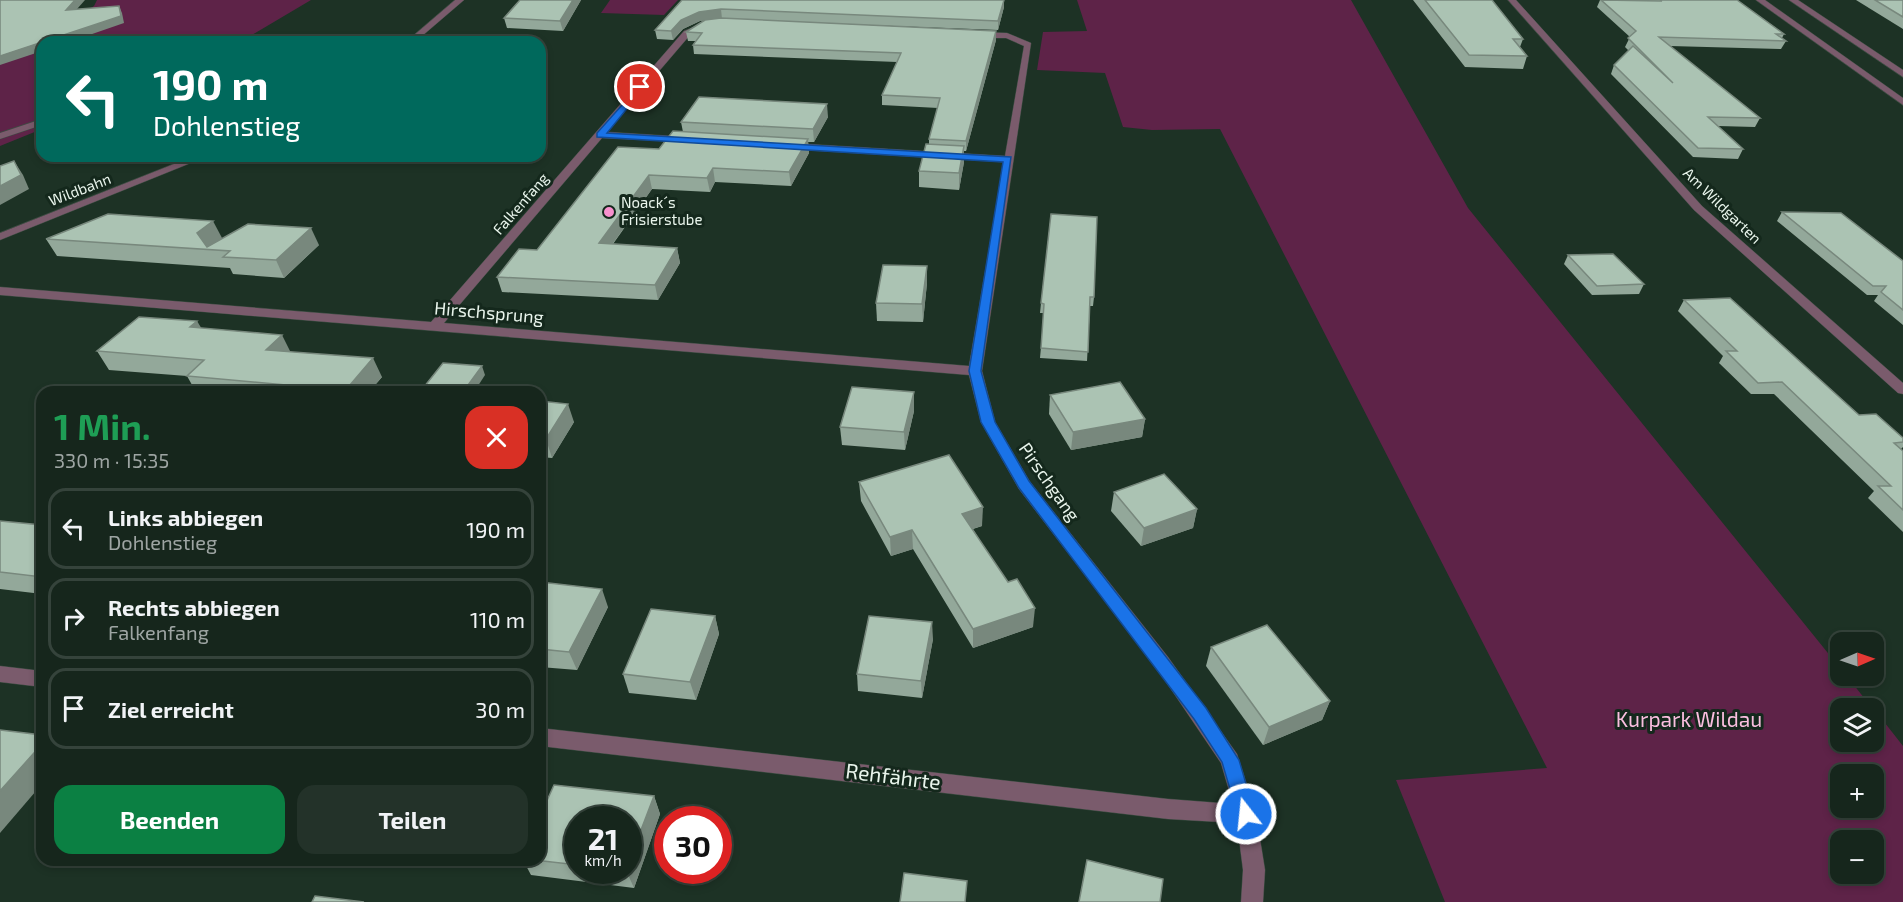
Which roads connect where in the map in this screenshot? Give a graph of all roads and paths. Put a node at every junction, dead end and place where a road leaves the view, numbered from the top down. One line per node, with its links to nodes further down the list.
1 (460, 0): 7 (street)
2 (1512, 0): 21 (street, Am Wildgarten)
3 (1760, 0): 9 (street)
4 (1793, 0): 8 (street)
5 (709, 25): 11 (street, Falkenfang)
6 (964, 34): 15 (street, Pirschgang)
7 (417, 36)
8 (1903, 74)
9 (1903, 102)
10 (36, 124): 12 (street)
11 (600, 135): 13 (street); 19 (street, Falkenfang)
12 (0, 136)
13 (697, 141)
14 (772, 145): 15 (street)
15 (1008, 159): 20 (street, Pirschgang)
16 (188, 162): 17 (street, Wildbahn)
17 (0, 237)
18 (0, 291): 19 (street, Hirschsprung)
19 (434, 327): 20 (street, Hirschsprung)
20 (975, 371): 25 (street, Pirschgang)
21 (1903, 390)
22 (0, 674): 23 (street)
23 (36, 678)
24 (546, 737): 25 (street, Rehfährte)
25 (1246, 814): 26 (street, Pirschgang)
26 (1252, 902)

